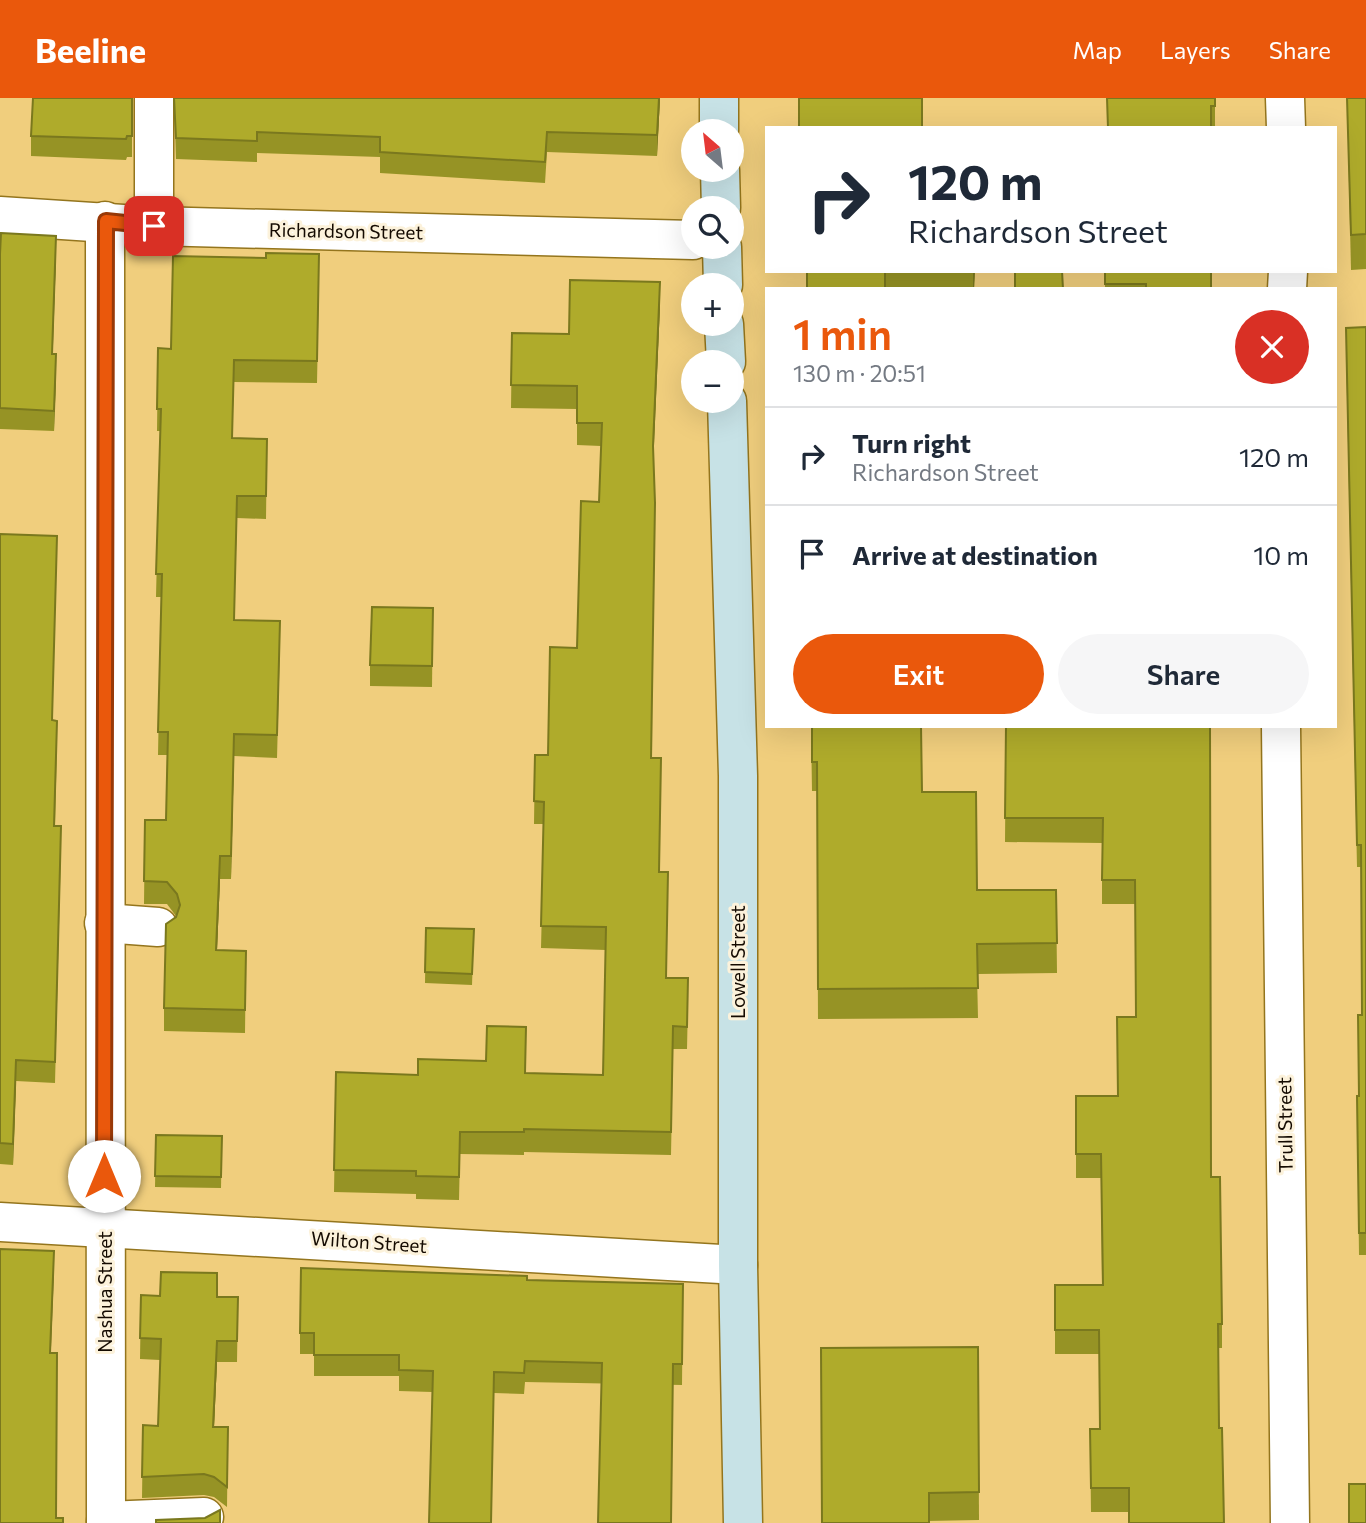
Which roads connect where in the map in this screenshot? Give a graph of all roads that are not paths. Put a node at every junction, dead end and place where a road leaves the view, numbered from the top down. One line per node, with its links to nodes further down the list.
1 (154, 98): 8 (street)
2 (719, 98): 4 (street)
3 (1285, 98): 5 (street)
4 (719, 119)
5 (1286, 126)
6 (0, 216): 7 (street, Richardson Street)
7 (106, 221): 8 (street, Richardson Street); 12 (street, Nashua Street)
8 (154, 226): 9 (street, Richardson Street)
9 (681, 240)
10 (727, 413): 16 (street, Lowell Street)
11 (1281, 728): 20 (street, Trull Street)
12 (104, 923): 13 (street); 15 (street, Nashua Street)
13 (158, 927)
14 (0, 1222): 15 (street, Wilton Street)
15 (105, 1226): 16 (street, Wilton Street); 18 (street, Nashua Street)
16 (738, 1265): 19 (street, Lowell Street)
17 (204, 1517): 18 (street)
18 (106, 1522)
19 (743, 1523)
20 (1290, 1523)

